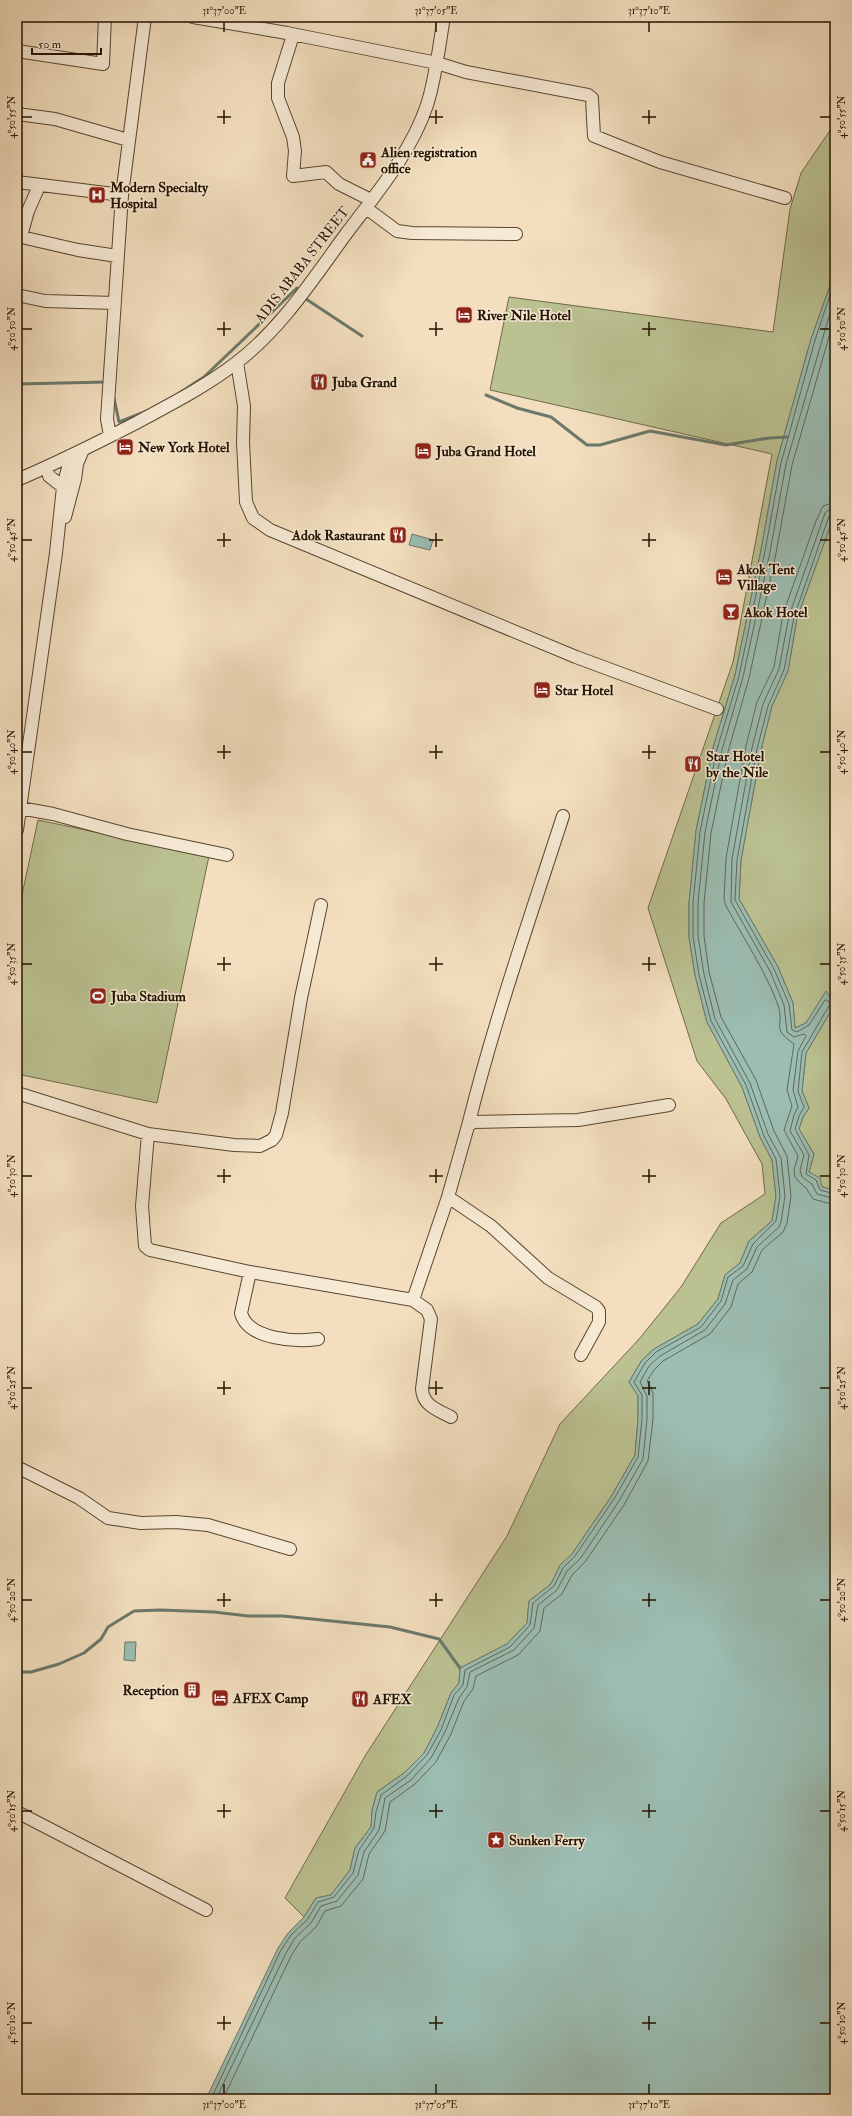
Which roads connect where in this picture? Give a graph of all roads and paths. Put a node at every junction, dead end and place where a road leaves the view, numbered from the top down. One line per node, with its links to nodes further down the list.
1 (105, 17): 6 (street)
2 (145, 17): 9 (street)
3 (192, 17): 5 (street)
4 (444, 17): 7 (street, ADIS ABABA STREET)
5 (294, 35): 7 (street); 14 (street)
6 (18, 54)
7 (436, 62): 13 (street); 14 (street, ADIS ABABA STREET)
8 (17, 114): 9 (street)
9 (128, 140): 12 (street)
10 (17, 182): 11 (street)
11 (39, 186): 12 (street); 16 (street)
12 (122, 195): 17 (street)
13 (785, 198)
14 (368, 204): 15 (street); 20 (street, ADIS ABABA STREET)
15 (516, 234)
16 (19, 236): 17 (street)
17 (117, 256): 19 (street)
18 (17, 295): 19 (street)
19 (115, 303): 21 (street)
20 (237, 362): 21 (street, ADIS ABABA STREET); 29 (street)
21 (105, 439): 22 (street, ADIS ABABA STREET); 25 (street)
22 (83, 450): 23 (street, ADIS ABABA STREET); 25 (street)
23 (71, 456): 24 (street, ADIS ABABA STREET); 27 (street)
24 (47, 467): 26 (street, ADIS ABABA STREET); 27 (street)
25 (76, 479): 28 (street)
26 (17, 480)
27 (63, 487): 28 (street)
28 (59, 531): 30 (street)
29 (717, 709)
30 (20, 808): 32 (street); 33 (street)
31 (563, 816): 37 (street)
32 (17, 830)
33 (227, 855)
34 (321, 905): 38 (street)
35 (17, 1093): 38 (street)
36 (669, 1105): 37 (street)
37 (468, 1126): 39 (street)
38 (148, 1134): 40 (street)
39 (448, 1197): 41 (street); 43 (street)
40 (250, 1272): 41 (street); 42 (street)
41 (413, 1300): 44 (street)
42 (318, 1339)
43 (581, 1355)
44 (451, 1417)
45 (17, 1467): 46 (street)
46 (290, 1549)
47 (17, 1812): 48 (street)
48 (206, 1910)

